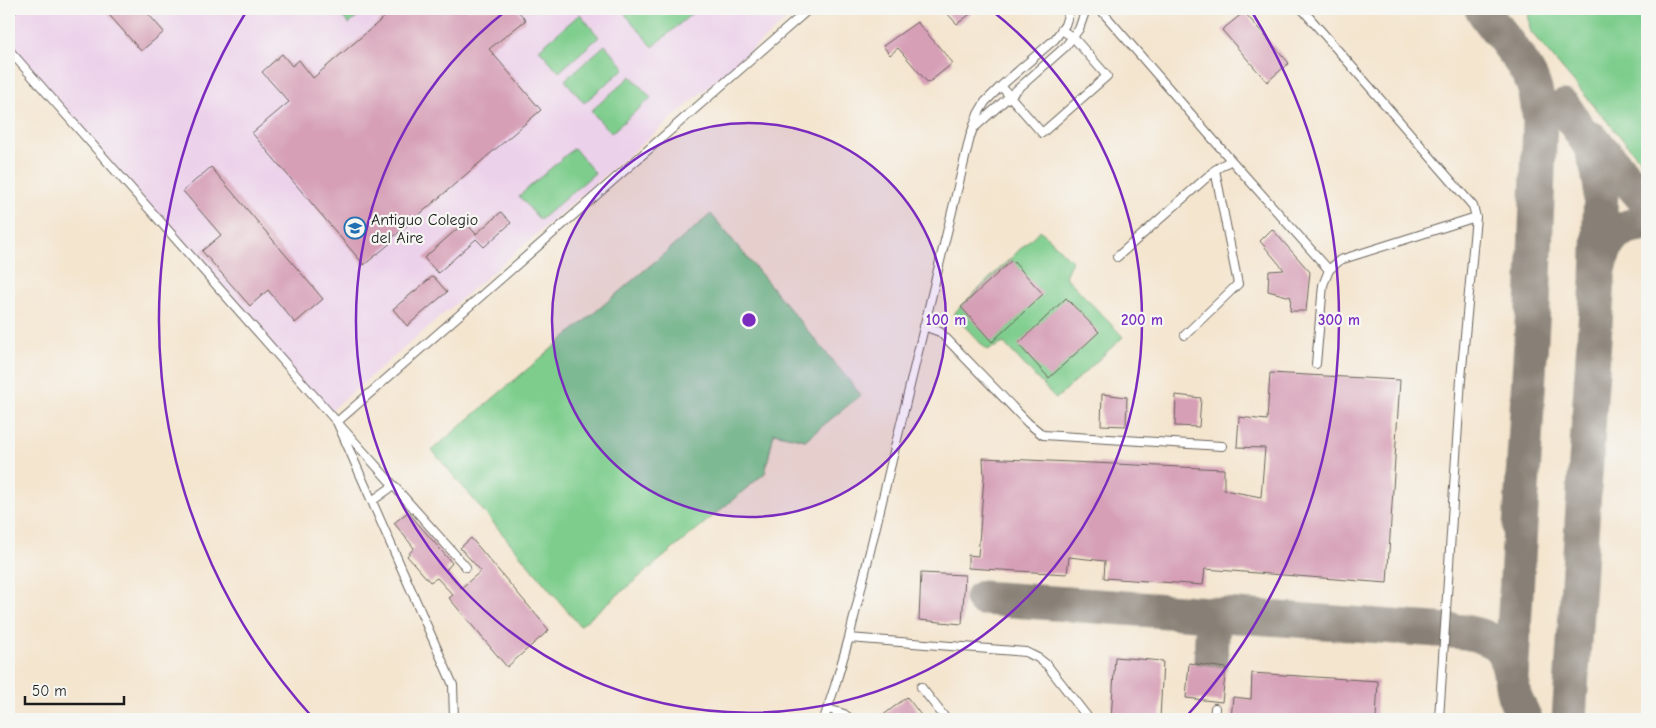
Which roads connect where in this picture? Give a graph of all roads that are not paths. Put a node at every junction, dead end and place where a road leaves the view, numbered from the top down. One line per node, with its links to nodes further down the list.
1 (13, 9): 7 (lane)
2 (809, 9): 22 (lane)
3 (1070, 9): 8 (lane)
4 (1086, 9): 9 (lane)
5 (1102, 9): 14 (lane)
6 (1302, 9): 16 (lane)
7 (9, 12)
8 (1061, 30): 9 (lane); 11 (lane)
9 (1073, 37): 12 (lane); 12 (lane)
10 (9, 50): 22 (lane)
11 (1001, 86): 12 (lane); 13 (lane)
12 (1009, 96): 13 (lane)
13 (973, 128): 19 (lane)
14 (1231, 160): 15 (lane); 18 (lane)
15 (1216, 170): 17 (lane); 20 (lane)
16 (1476, 217): 18 (lane); 37 (lane)
17 (1116, 257)
18 (1329, 270): 21 (lane)
19 (924, 326): 23 (lane); 27 (lane)
20 (1186, 334)
21 (1316, 364)
22 (337, 422): 24 (lane); 25 (lane)
23 (1222, 446)
24 (392, 486): 25 (lane); 26 (lane)
25 (372, 501): 31 (lane)
26 (466, 566)
27 (849, 638): 30 (lane); 35 (lane)
28 (921, 687): 34 (lane)
29 (1215, 708): 36 (lane)
30 (828, 709): 32 (lane); 33 (lane)
31 (454, 719)
32 (824, 719)
33 (851, 719)
34 (946, 719)
35 (1090, 719)
36 (1214, 719)
37 (1439, 719)

